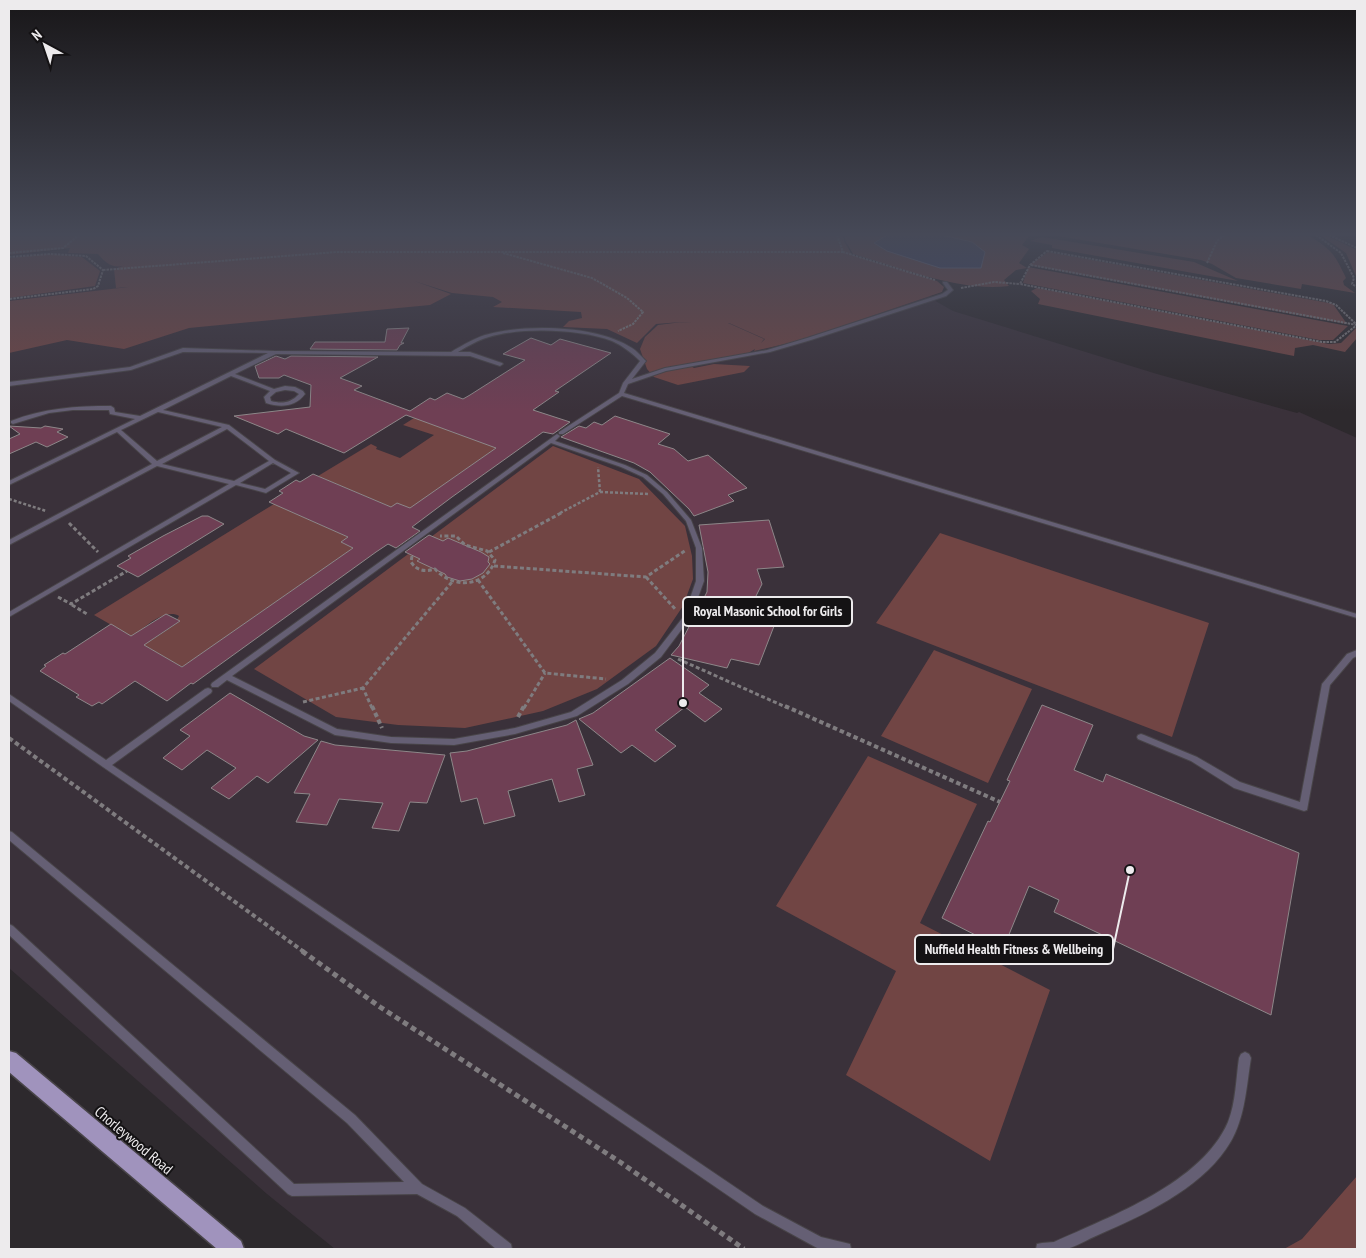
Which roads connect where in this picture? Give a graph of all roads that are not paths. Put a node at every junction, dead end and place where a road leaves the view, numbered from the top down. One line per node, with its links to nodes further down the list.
1 (946, 294): 6 (lane)
2 (275, 352): 3 (lane); 5 (lane); 7 (lane)
3 (452, 354): 4 (lane); 6 (lane)
4 (500, 364)
5 (231, 374): 8 (lane); 10 (lane)
6 (626, 383): 9 (lane)
7 (9, 384)
8 (274, 392): 8 (lane)
9 (621, 394): 15 (lane); 22 (lane)
10 (157, 410): 11 (lane); 13 (lane)
11 (141, 418): 12 (lane); 14 (lane)
12 (13, 422)
13 (227, 426): 16 (lane); 17 (lane)
14 (118, 430): 17 (lane); 18 (lane)
15 (556, 436): 24 (lane); 24 (lane)
16 (273, 461): 19 (lane); 19 (lane)
17 (156, 464): 19 (lane); 20 (lane)
18 (9, 483)
19 (236, 483): 21 (lane)
20 (9, 543)
21 (9, 615)
22 (1357, 616)
23 (1357, 653): 26 (lane)
24 (227, 677): 27 (lane)
25 (9, 697): 27 (lane)
26 (1141, 737)
27 (106, 765): 35 (lane)
28 (9, 835): 32 (lane)
29 (9, 929): 32 (lane)
30 (1245, 1058): 36 (lane)
31 (9, 1060): 33 (main road, Chorleywood Road)
32 (418, 1188): 34 (lane)
33 (233, 1249)
34 (506, 1249)
35 (844, 1249)
36 (1042, 1249)

